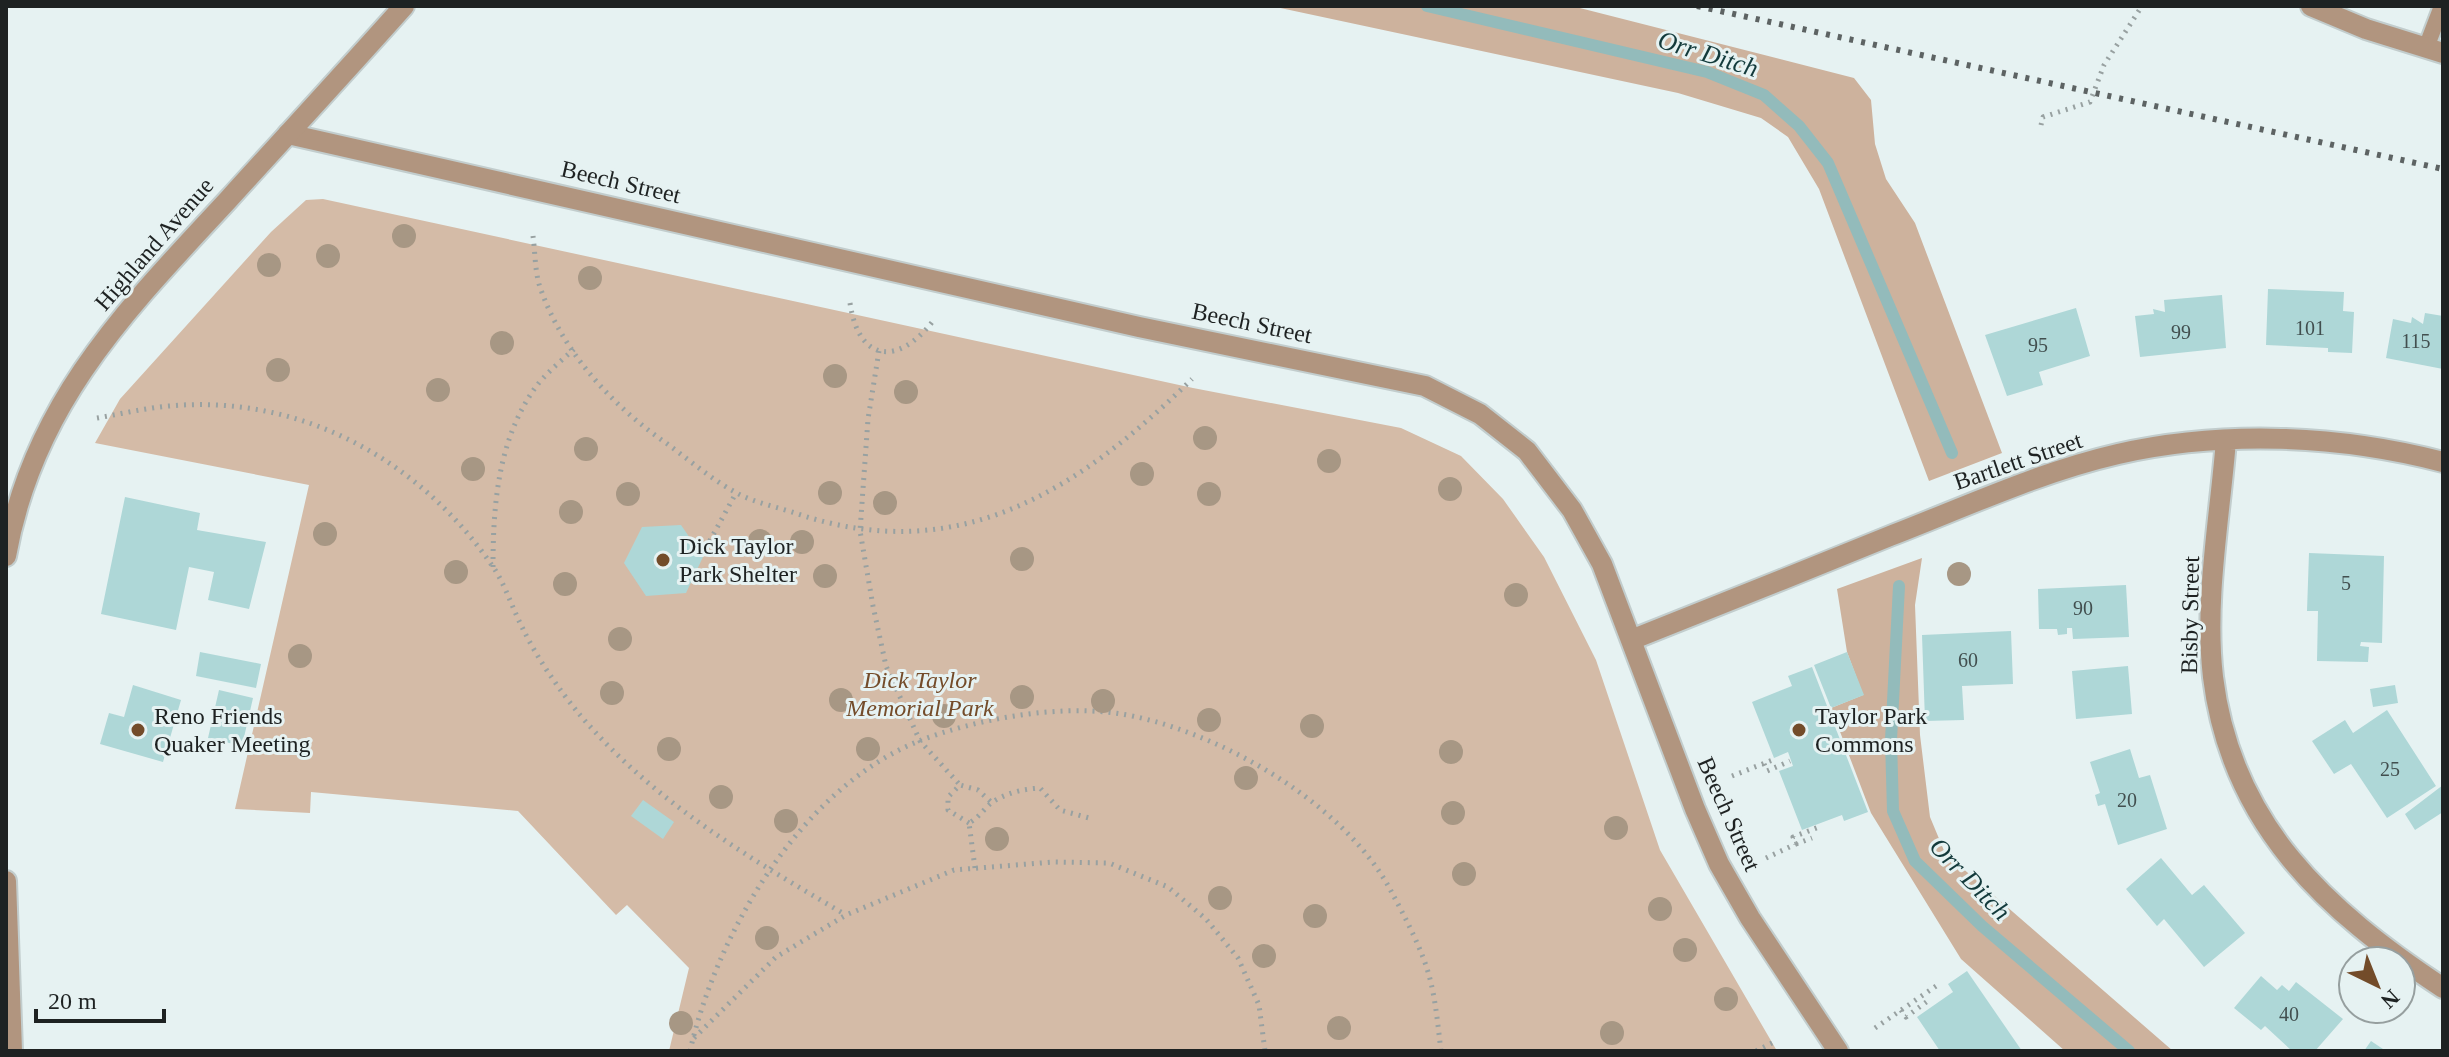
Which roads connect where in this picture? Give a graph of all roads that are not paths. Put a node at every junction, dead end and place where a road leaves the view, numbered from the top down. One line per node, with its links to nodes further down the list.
1 (404, 6): 5 (street, Highland Avenue)
2 (2311, 6): 4 (street)
3 (2442, 6): 4 (lane)
4 (2435, 51)
5 (288, 134): 8 (street, Highland Avenue); 9 (street, Beech Street)
6 (2226, 440): 7 (street, Bartlett Street); 9 (street, Bartlett Street); 11 (street, Bisby Street)
7 (2443, 462)
8 (6, 556)
9 (1631, 640): 13 (street, Beech Street)
10 (6, 881): 12 (street)
11 (2443, 988)
12 (12, 1051)
13 (1838, 1051)

